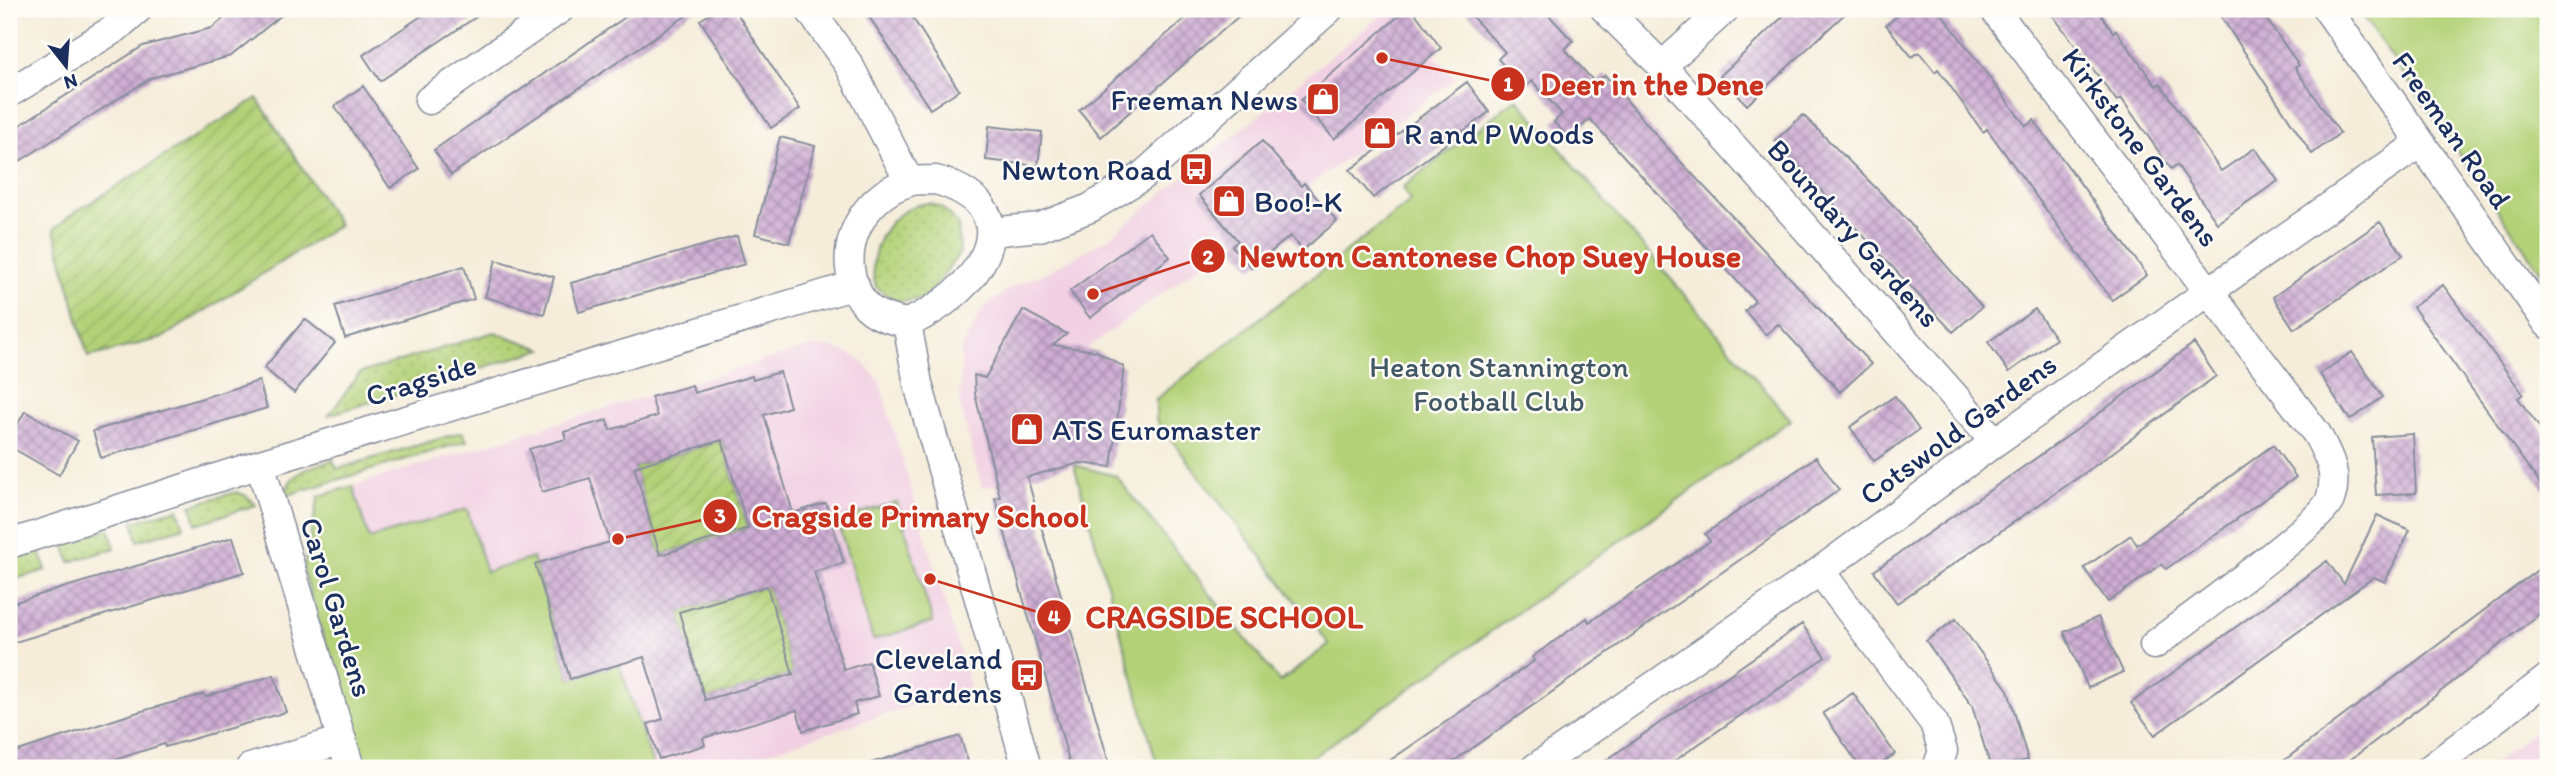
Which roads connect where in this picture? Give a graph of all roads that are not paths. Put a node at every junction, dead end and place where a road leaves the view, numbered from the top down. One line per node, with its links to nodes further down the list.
1 (138, 9): 10 (street)
2 (560, 9): 11 (street)
3 (809, 9): 13 (street)
4 (1329, 9): 14 (street)
5 (1605, 9): 9 (street, Boundary Gardens)
6 (1725, 9): 9 (street)
7 (1994, 9): 16 (street, Kirkstone Gardens)
8 (2327, 9): 12 (street, Freeman Road)
9 (1662, 66): 19 (street, Boundary Gardens)
10 (9, 93)
11 (429, 100)
12 (2420, 143): 16 (street, Cotswold Gardens); 18 (street, Freeman Road)
13 (909, 181): 14 (street); 15 (street)
14 (991, 232): 17 (street)
15 (855, 285): 17 (street); 20 (street, Cragside)
16 (2211, 292): 19 (street, Cotswold Gardens); 23 (street, Kirkstone Gardens)
17 (907, 323): 28 (street)
18 (2548, 324)
19 (1994, 442): 22 (street, Cotswold Gardens)
20 (260, 464): 21 (street, Cragside); 25 (street, Carol Gardens)
21 (9, 544)
22 (1820, 571): 29 (street, Cotswold Gardens); 30 (street)
23 (2154, 645)
24 (2548, 678): 31 (street)
25 (342, 740): 26 (street); 27 (street, Carol Gardens)
26 (250, 768)
27 (350, 768)
28 (1027, 768)
29 (1535, 768)
30 (1937, 768)
31 (2431, 768)

